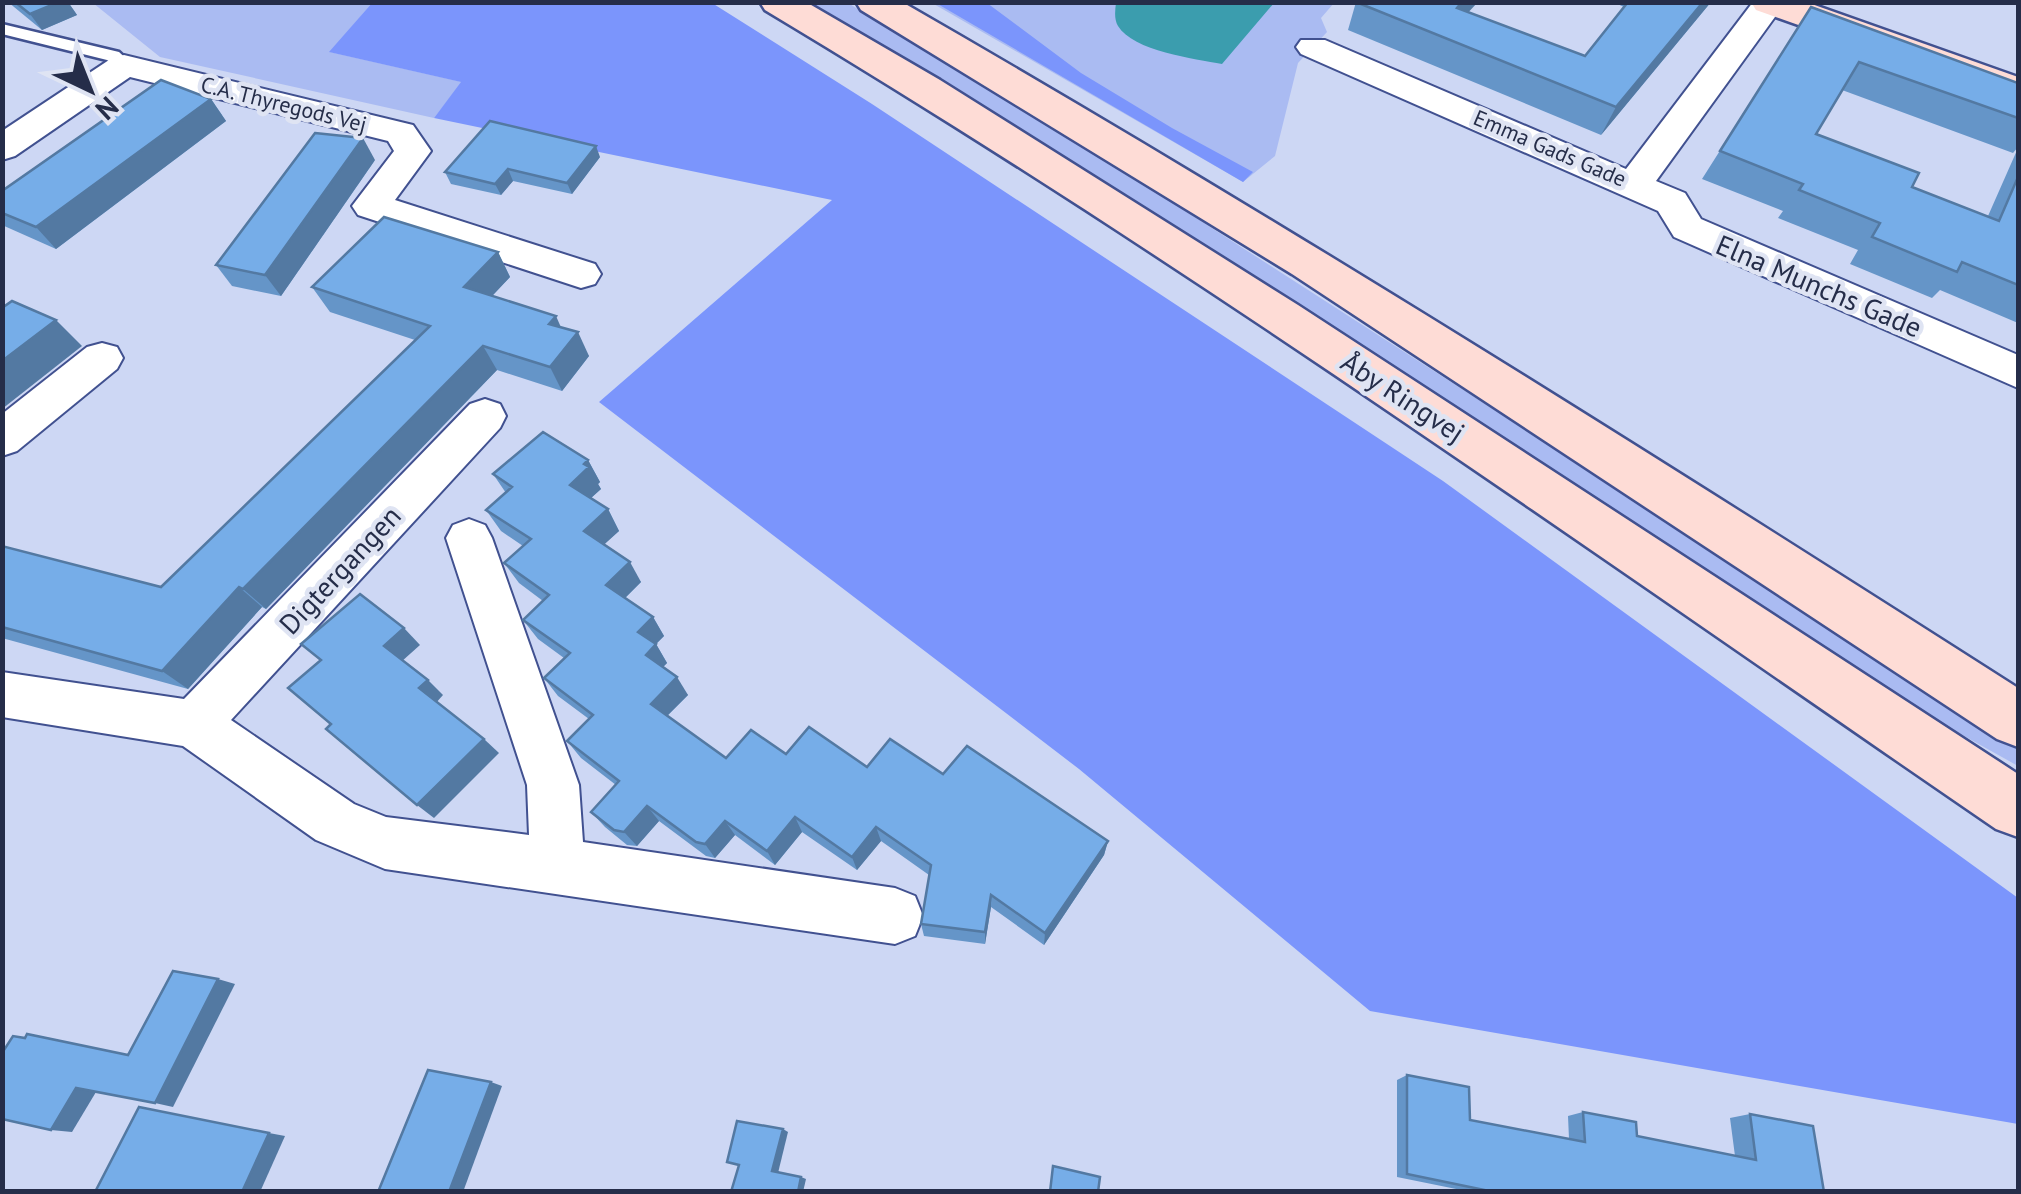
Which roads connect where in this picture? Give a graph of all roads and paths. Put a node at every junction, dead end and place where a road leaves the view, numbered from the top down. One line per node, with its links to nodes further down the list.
1 (778, 2): 19 (main road, Åby Ringvej)
2 (874, 2): 17 (main road)
3 (1769, 3): 7 (main road); 9 (street, Emma Gads Gade)
4 (2, 29): 6 (lane)
5 (1312, 48): 9 (street, Emma Gads Gade)
6 (124, 65): 8 (street); 10 (street, C.A. Thyregods Vej)
7 (2018, 91)
8 (2, 148)
9 (1632, 186): 12 (street, Elna Munchs Gade)
10 (581, 274)
11 (102, 358): 14 (street)
12 (2018, 372)
13 (485, 416): 18 (street, Digtergangen)
14 (2, 439)
15 (470, 538): 20 (street)
16 (2, 694): 18 (street)
17 (2018, 720)
18 (194, 724): 20 (street)
19 (2018, 808)
20 (557, 865): 21 (street)
21 (896, 916)

